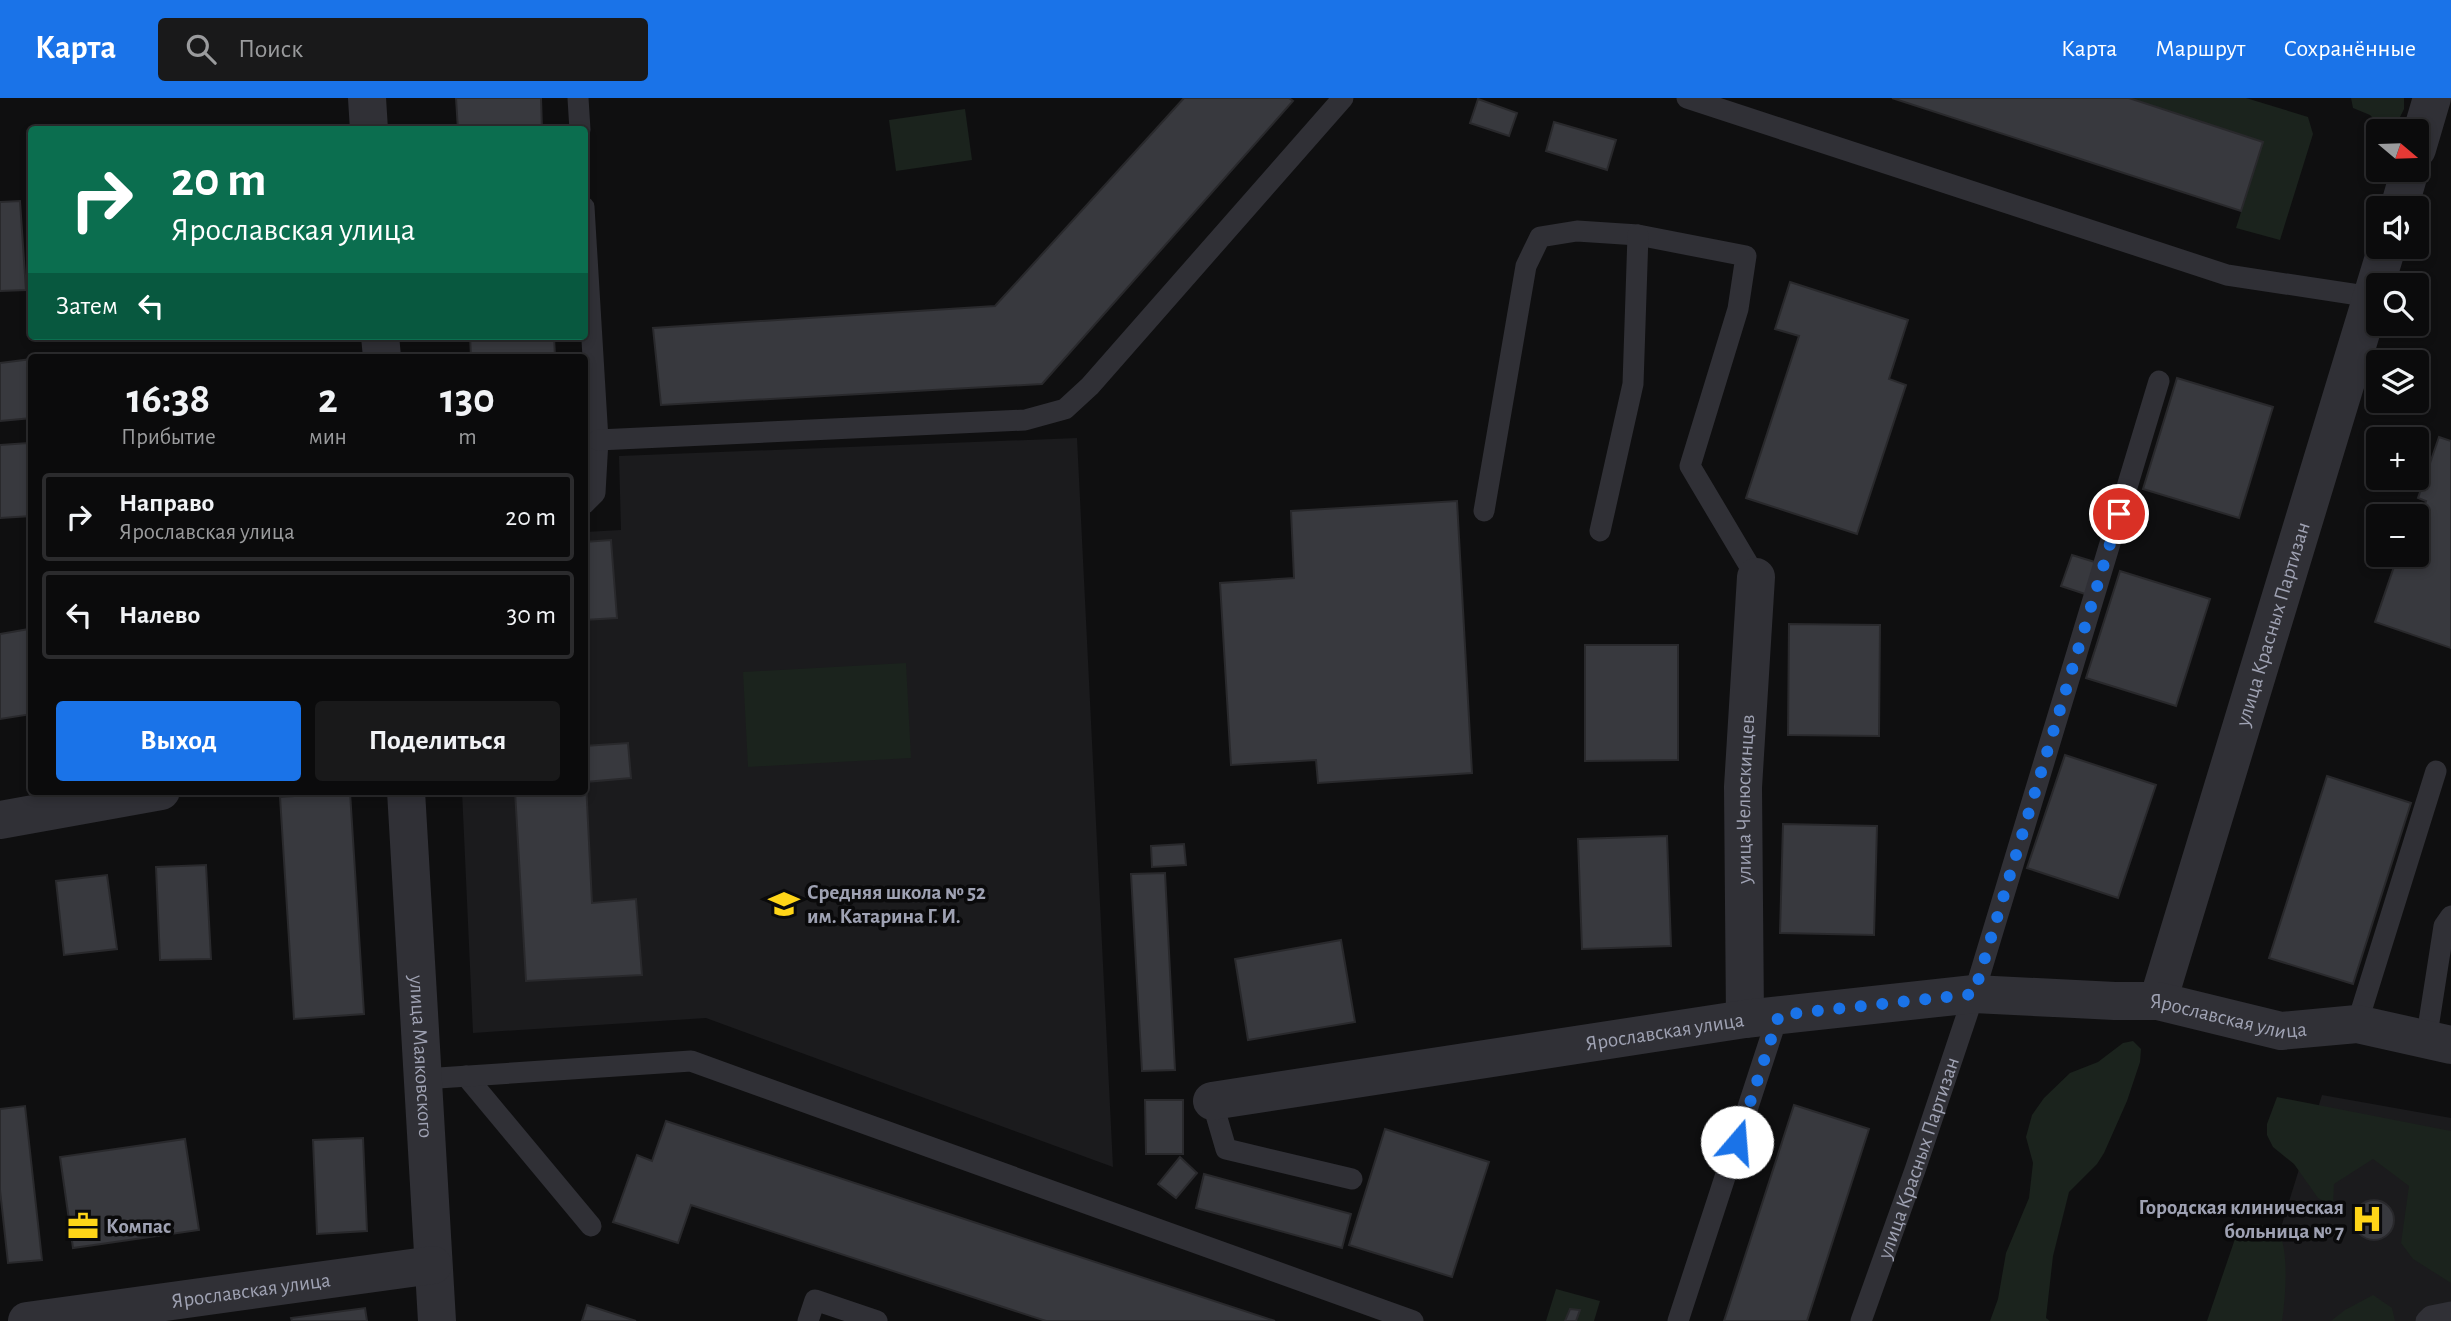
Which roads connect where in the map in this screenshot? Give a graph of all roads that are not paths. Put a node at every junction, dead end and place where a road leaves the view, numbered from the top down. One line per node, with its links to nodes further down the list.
1 (367, 98): 7 (street)
2 (578, 98): 8 (lane)
3 (1343, 98): 14 (lane)
4 (1687, 98): 11 (lane)
5 (2432, 98): 6 (street)
6 (2426, 119)
7 (369, 126)
8 (580, 126)
9 (1638, 235): 16 (lane); 17 (lane); 18 (lane)
10 (588, 273): 14 (lane)
11 (2366, 296)
12 (2366, 317): 25 (street, улица Красных Партизан)
13 (2160, 381): 24 (lane, улица Красных Партизан)
14 (598, 439): 15 (lane)
15 (588, 501)
16 (1485, 511)
17 (1600, 531)
18 (1756, 577): 26 (street, улица Челюскинцев)
19 (2436, 771): 27 (lane)
20 (139, 795): 22 (street)
21 (406, 795): 30 (street, улица Маяковского)
22 (0, 820)
23 (2451, 916): 28 (lane)
24 (1974, 994): 25 (street, Ярославская улица); 26 (street, Ярославская улица); 42 (lane, улица Красных Партизан)
25 (2158, 1001): 27 (street, Ярославская улица)
26 (1762, 1017): 31 (street, Ярославская улица); 41 (lane)
27 (2357, 1024): 28 (street, Ярославская улица)
28 (2438, 1043)
29 (466, 1076): 30 (lane); 33 (lane); 40 (lane)
30 (423, 1079): 34 (street, улица Маяковского)
31 (1212, 1101): 32 (lane)
32 (1352, 1179)
33 (591, 1226)
34 (433, 1265): 36 (street, Ярославская улица); 37 (street, улица Маяковского)
35 (2451, 1312): 43 (lane)
36 (27, 1321)
37 (437, 1321)
38 (808, 1321): 39 (lane)
39 (877, 1321)
40 (1413, 1321)
41 (1678, 1321)
42 (1861, 1321)
43 (2426, 1321)

